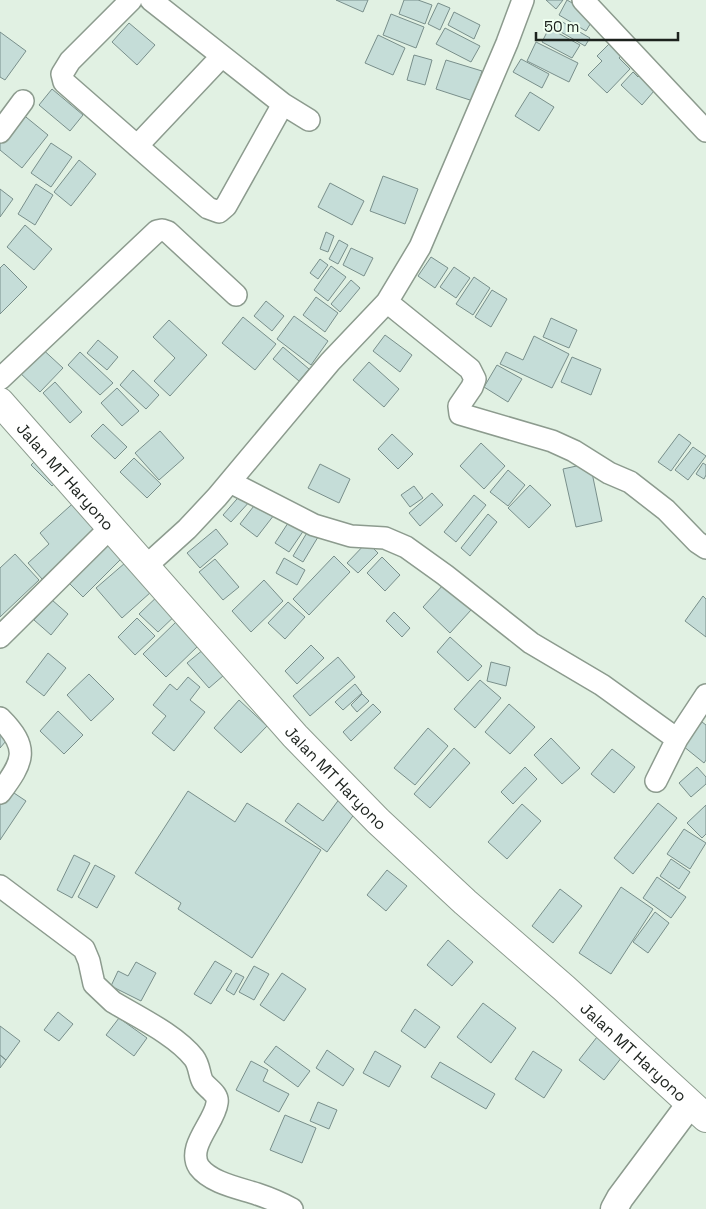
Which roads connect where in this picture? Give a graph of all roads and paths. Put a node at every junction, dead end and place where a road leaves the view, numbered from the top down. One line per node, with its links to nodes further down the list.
1 (131, 0): 11 (street)
2 (150, 0): 5 (street)
3 (522, 0): 13 (street)
4 (583, 0): 9 (street)
5 (222, 56): 7 (street); 11 (street)
6 (23, 101): 10 (street)
7 (283, 104): 8 (street); 11 (street)
8 (309, 120)
9 (706, 131)
10 (0, 132)
11 (137, 146)
12 (236, 295): 14 (street)
13 (387, 302): 16 (street); 18 (street)
14 (0, 379)
15 (0, 402): 17 (main road, Jalan MT Haryono)
16 (230, 482): 19 (street); 23 (street)
17 (111, 528): 19 (main road, Jalan MT Haryono); 20 (street)
18 (706, 548)
19 (145, 567): 27 (main road, Jalan MT Haryono)
20 (0, 637)
21 (706, 695): 23 (street)
22 (0, 718): 25 (street)
23 (677, 739): 24 (street)
24 (656, 781)
25 (0, 793)
26 (0, 886): 28 (street)
27 (698, 1111): 29 (street)
28 (292, 1209)
29 (614, 1209)

